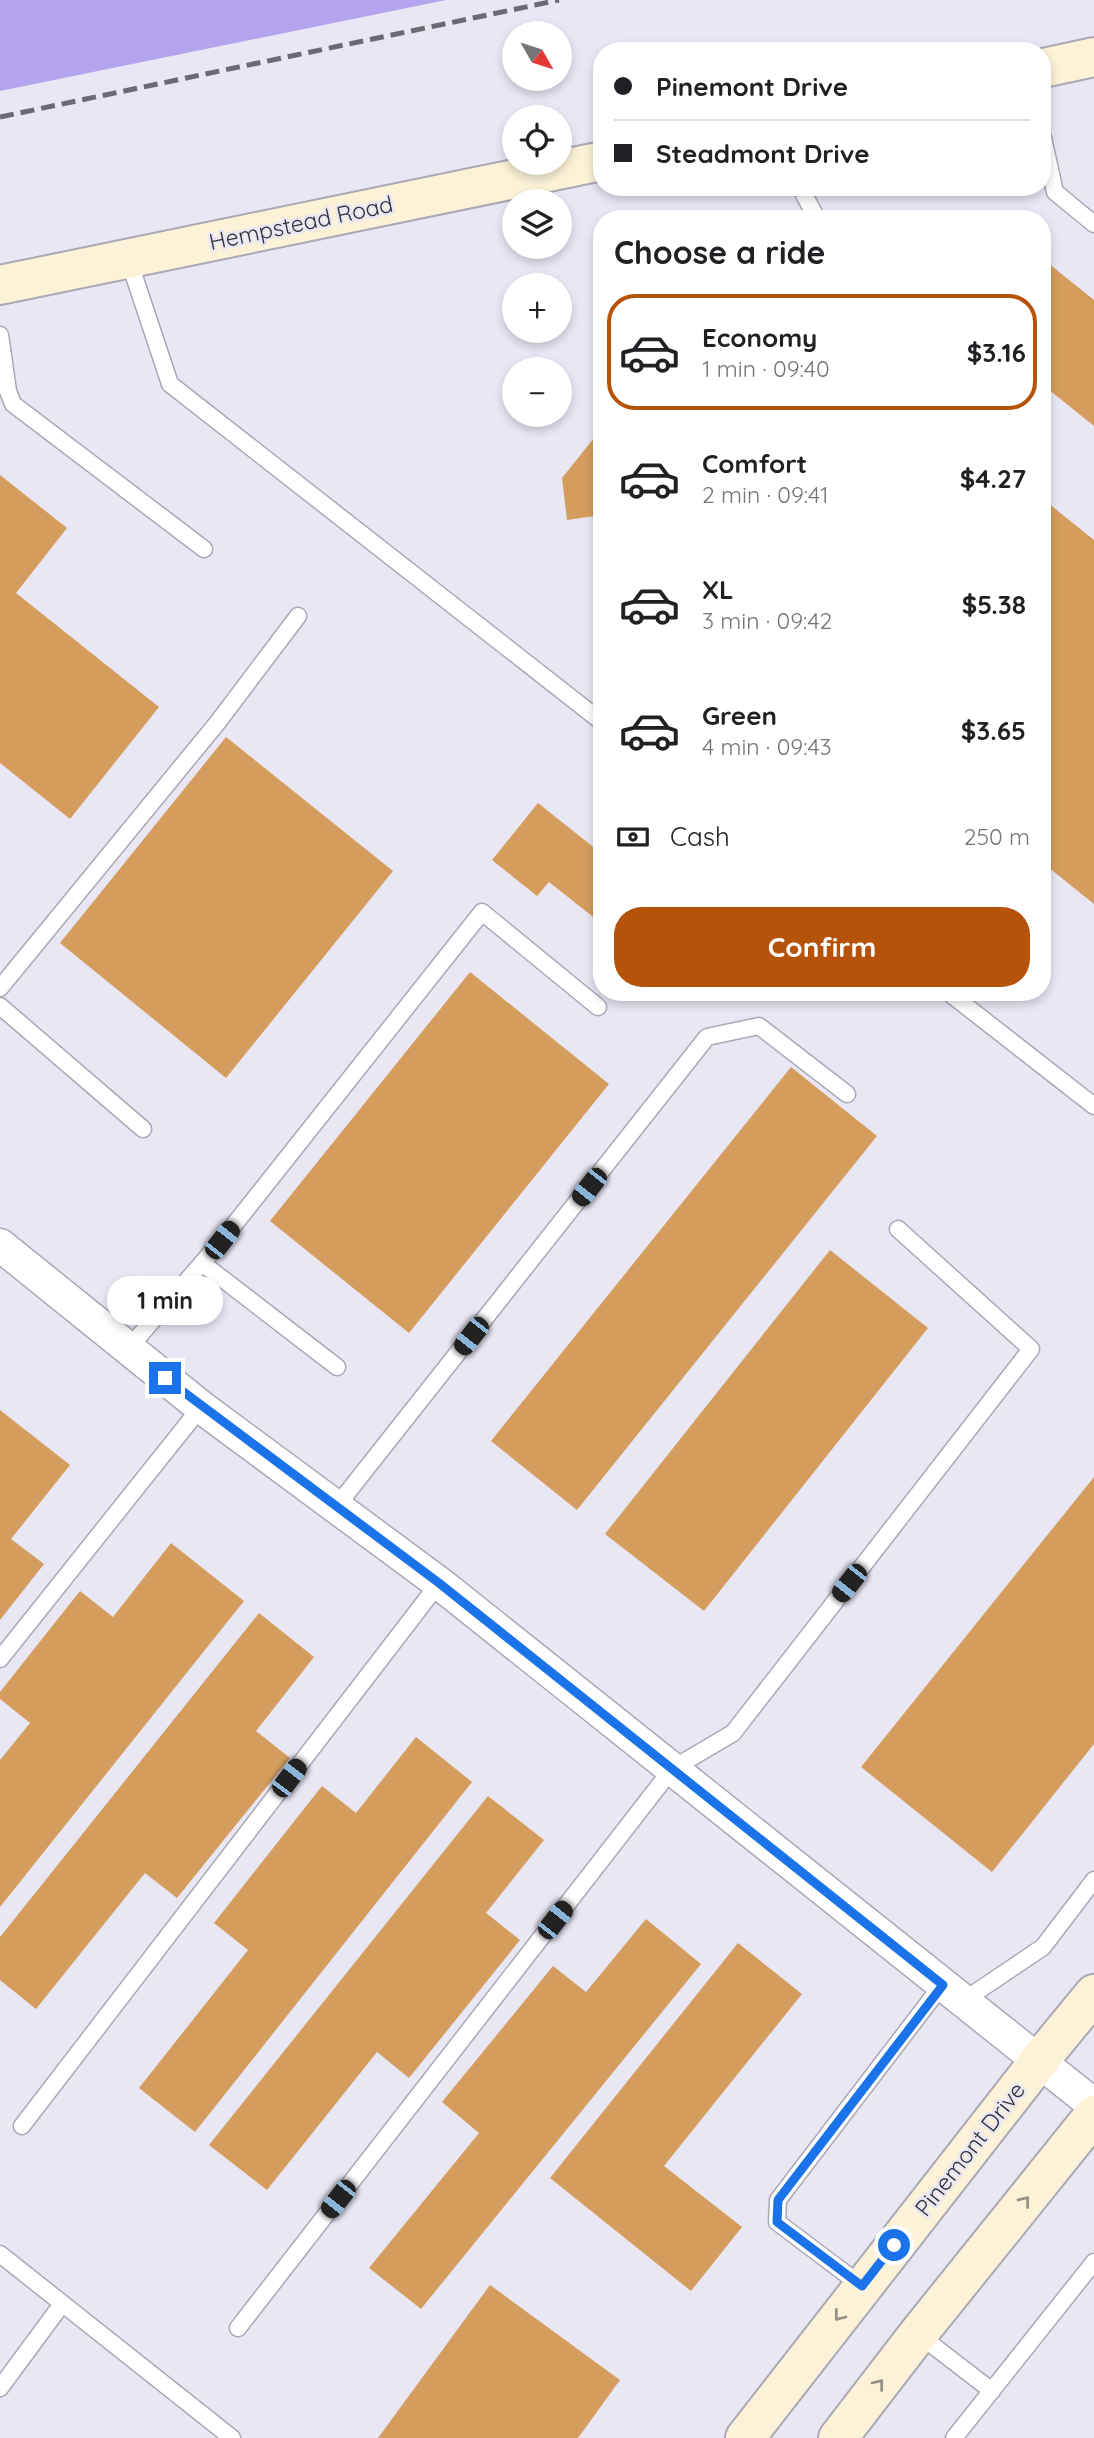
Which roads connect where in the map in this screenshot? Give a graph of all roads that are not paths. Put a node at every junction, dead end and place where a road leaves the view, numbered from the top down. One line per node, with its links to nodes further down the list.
1 (1094, 57): 2 (main road)
2 (1051, 66)
3 (593, 162): 6 (main road, Hempstead Road)
4 (1051, 174): 5 (lane)
5 (1094, 224)
6 (128, 258): 7 (main road, Hempstead Road); 12 (lane)
7 (0, 285)
8 (0, 335): 9 (lane)
9 (6, 406): 10 (lane)
10 (204, 549)
11 (298, 617): 13 (lane)
12 (593, 715)
13 (0, 988)
14 (959, 1001): 18 (lane)
15 (0, 1006): 19 (lane)
16 (598, 1007): 22 (lane)
17 (847, 1094): 26 (lane)
18 (1094, 1107)
19 (143, 1129)
20 (898, 1229): 29 (lane)
21 (0, 1245): 23 (street)
22 (202, 1263): 23 (lane); 24 (lane)
23 (128, 1349): 25 (street)
24 (337, 1367)
25 (201, 1407): 26 (street); 28 (lane)
26 (336, 1507): 27 (street)
27 (439, 1583): 29 (street); 36 (lane)
28 (0, 1659)
29 (672, 1769): 31 (street); 41 (lane)
30 (1094, 1880): 31 (lane)
31 (953, 1993): 33 (street); 39 (lane)
32 (1094, 1994): 33 (main road, Pinemont Drive)
33 (1039, 2061): 34 (street); 39 (main road, Pinemont Drive)
34 (1094, 2105)
35 (1094, 2115): 42 (main road, one-way to 35)
36 (22, 2126)
37 (0, 2254): 40 (lane)
38 (1094, 2262): 44 (lane)
39 (862, 2286): 46 (main road, Pinemont Drive, one-way to 46)
40 (62, 2304): 43 (lane); 45 (lane)
41 (237, 2328)
42 (918, 2334): 44 (lane); 47 (main road, one-way to 42)
43 (0, 2388)
44 (992, 2391): 48 (lane)
45 (232, 2438)
46 (745, 2438)
47 (838, 2438)
48 (954, 2438)

